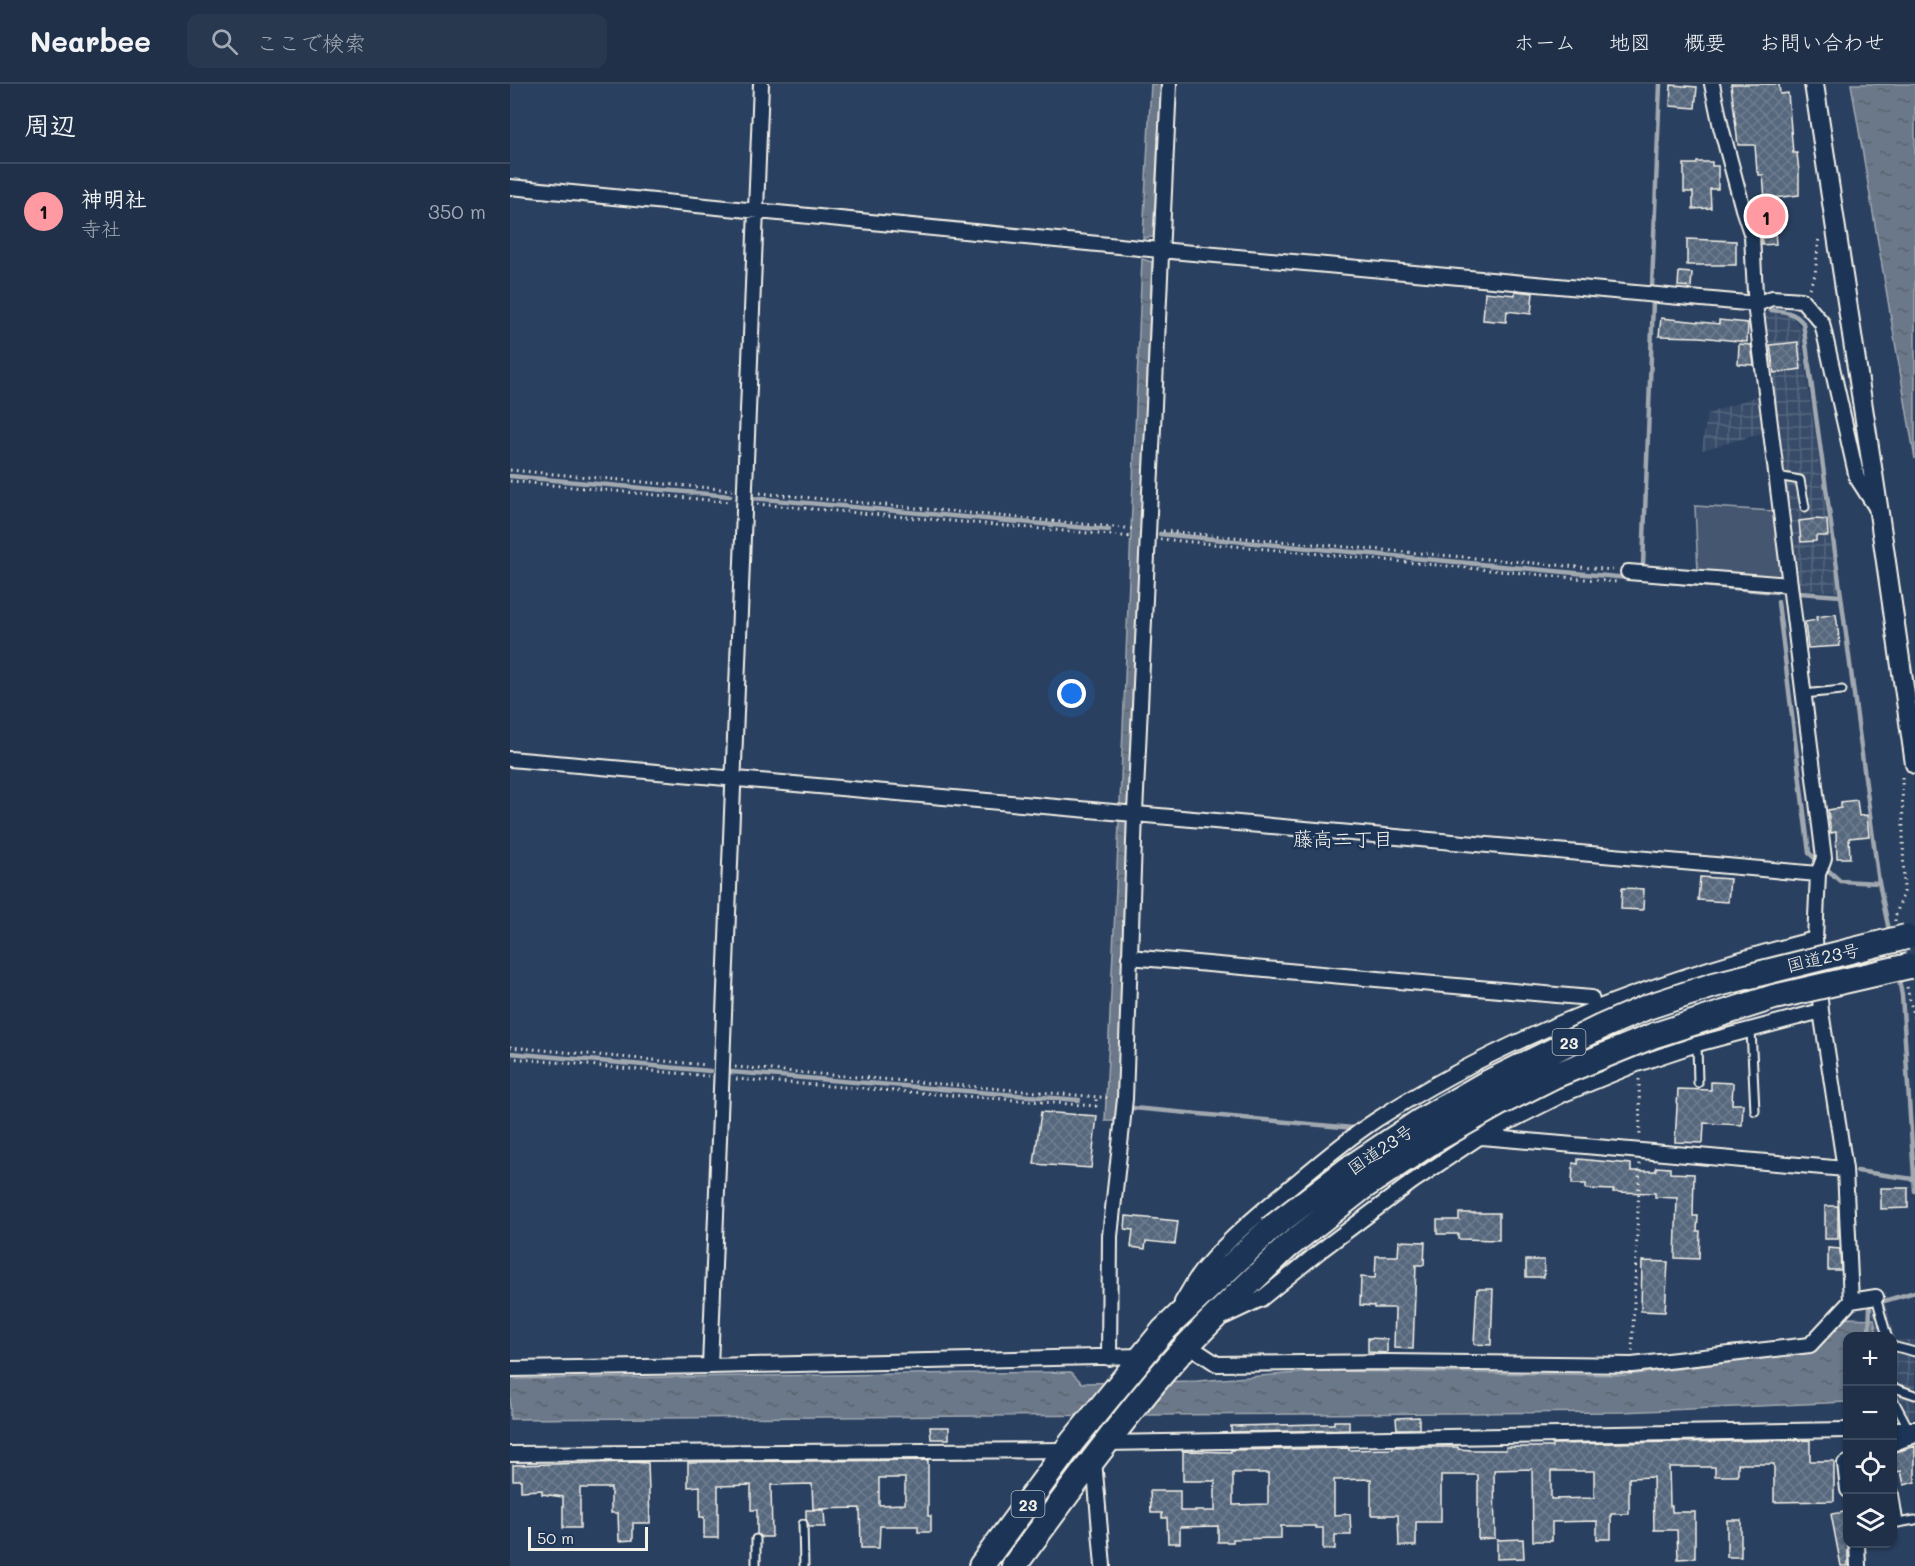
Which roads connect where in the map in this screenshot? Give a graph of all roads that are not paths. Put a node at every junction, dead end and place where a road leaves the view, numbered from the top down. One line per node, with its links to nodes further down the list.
1 (761, 84): 6 (street)
2 (1169, 84): 7 (street)
3 (1712, 84): 8 (street)
4 (1814, 84): 11 (street)
5 (510, 187): 6 (street)
6 (755, 211): 7 (street); 18 (street)
7 (1160, 250): 8 (street); 19 (street)
8 (1757, 304): 9 (street); 11 (street)
9 (1777, 476): 10 (lane); 13 (street)
10 (1805, 507)
11 (1880, 513): 17 (street)
12 (1628, 572): 13 (street)
13 (1790, 585): 15 (street)
14 (1842, 690): 15 (lane)
15 (1804, 694): 20 (street)
16 (510, 759): 18 (street)
17 (1915, 764)
18 (732, 778): 19 (street); 43 (street)
19 (1128, 812): 20 (street); 23 (street)
20 (1820, 867): 22 (street)
21 (1906, 933): 36 (highway, 国道23号 / 23, bridge)
22 (1815, 939): 25 (street); 26 (street)
23 (1129, 957): 25 (street); 42 (street)
24 (1910, 969): 35 (highway, 国道23号 / 23, bridge)
25 (1594, 1008): 36 (street)
26 (1821, 1011): 27 (street); 32 (street)
27 (1751, 1030): 28 (street); 30 (lane)
28 (1697, 1044): 29 (lane); 31 (street)
29 (1698, 1083)
30 (1755, 1111)
31 (1481, 1136): 32 (street); 35 (street)
32 (1845, 1169): 34 (street)
33 (1876, 1297): 34 (street); 37 (lane)
34 (1851, 1301): 40 (street)
35 (1206, 1326): 40 (highway, 国道23号 / 23)
36 (1163, 1332): 41 (highway, 国道23号 / 23)
37 (1886, 1332)
38 (1897, 1347): 39 (lane)
39 (1915, 1352)
40 (1180, 1354): 53 (highway, 国道23号 / 23)
41 (1142, 1356): 42 (street); 52 (highway, 国道23号 / 23)
42 (1108, 1358): 43 (street)
43 (710, 1366): 44 (street)
44 (510, 1369)
45 (1897, 1388): 46 (lane)
46 (1915, 1395)
47 (1897, 1404): 50 (lane)
48 (1897, 1429): 50 (street)
49 (1843, 1430): 53 (street)
50 (1913, 1431): 51 (street)
51 (1897, 1441)
52 (1070, 1446): 54 (street); 55 (highway, 国道23号 / 23)
53 (1100, 1450): 65 (highway, 国道23号 / 23); 66 (street)
54 (510, 1454)
55 (1043, 1484): 63 (highway); 64 (highway, 国道23号 / 23)
56 (1915, 1520): 57 (lane)
57 (1897, 1523)
58 (803, 1524): 62 (lane)
59 (756, 1539): 61 (lane)
60 (1857, 1548): 67 (street)
61 (756, 1566)
62 (804, 1566)
63 (967, 1566)
64 (981, 1566)
65 (1014, 1566)
66 (1103, 1566)
67 (1858, 1566)

